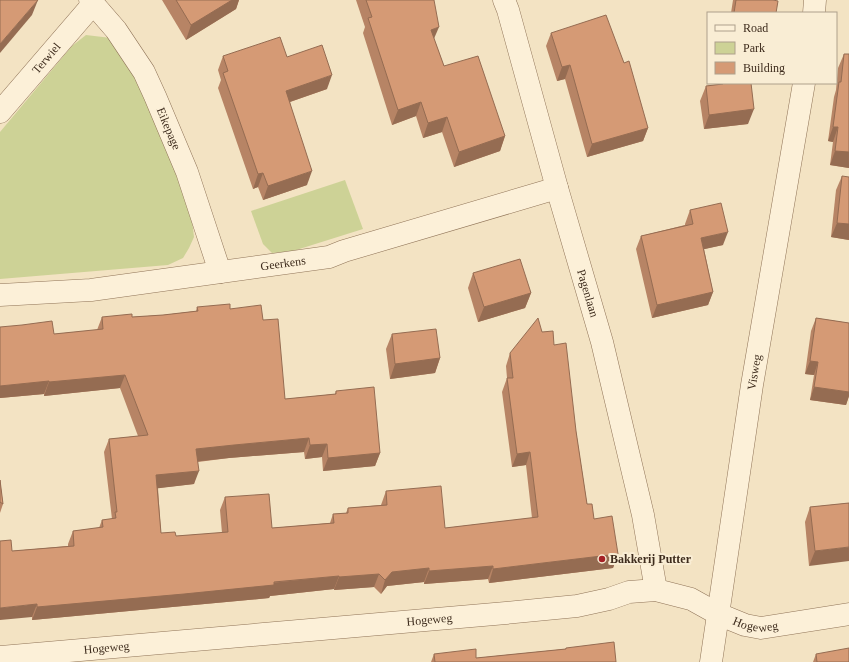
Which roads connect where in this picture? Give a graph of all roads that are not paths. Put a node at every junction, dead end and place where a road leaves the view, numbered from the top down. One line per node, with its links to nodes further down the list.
1 (504, 0): 7 (street, Pagenlaan)
2 (815, 0): 4 (street)
3 (91, 2): 6 (street, Terwiel); 8 (street, Eikepage)
4 (814, 12)
5 (804, 84): 11 (street, Visweg)
6 (0, 112)
7 (558, 188): 8 (street, Geerkens); 10 (street, Pagenlaan)
8 (220, 272): 9 (street, Geerkens)
9 (0, 294)
10 (656, 590): 11 (street, Hogeweg); 13 (street, Hogeweg)
11 (718, 614): 12 (street, Hogeweg); 14 (street, Visweg)
12 (849, 614)
13 (0, 657)
14 (711, 662)

